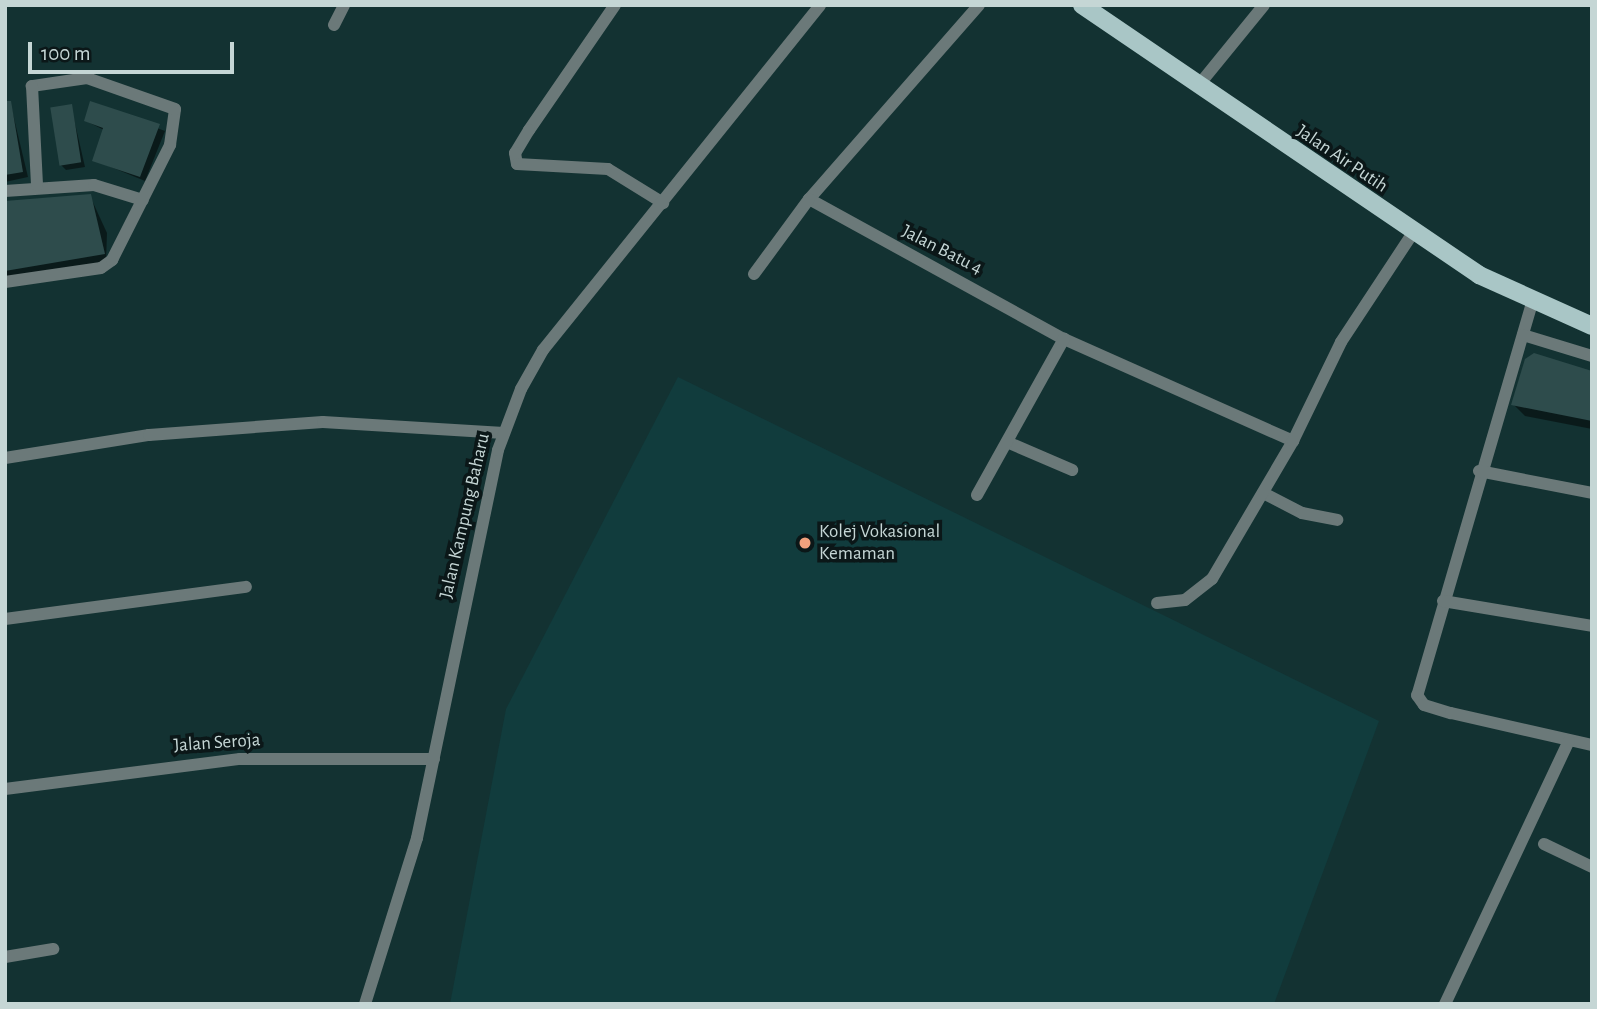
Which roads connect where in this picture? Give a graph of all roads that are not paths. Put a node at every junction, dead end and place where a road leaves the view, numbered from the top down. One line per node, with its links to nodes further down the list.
1 (344, 5): 7 (street)
2 (615, 5): 13 (street)
3 (820, 5): 13 (street, Jalan Kampung Baharu)
4 (979, 5): 11 (street)
5 (1082, 5): 8 (main road, Jalan Air Putih)
6 (1264, 5): 8 (street)
7 (334, 25)
8 (1198, 86): 14 (main road, Jalan Air Putih)
9 (37, 185): 10 (street); 12 (street); 12 (street)
10 (5, 191)
11 (809, 199): 15 (street); 20 (street, Jalan Batu 4)
12 (144, 200): 16 (street)
13 (663, 203): 22 (street, Jalan Kampung Baharu)
14 (1413, 233): 17 (main road, Jalan Air Putih); 23 (street)
15 (754, 274)
16 (5, 282)
17 (1532, 303): 18 (main road, Jalan Air Putih); 19 (street)
18 (1592, 326)
19 (1523, 335): 21 (street); 27 (street)
20 (1064, 339): 23 (street, Jalan Batu 4); 24 (street)
21 (1592, 356)
22 (504, 433): 25 (street); 39 (street, Jalan Kampung Baharu)
23 (1293, 441): 28 (street)
24 (1007, 442): 26 (street); 30 (street)
25 (5, 458)
26 (1072, 470)
27 (1479, 471): 29 (street); 33 (street)
28 (1263, 493): 31 (street); 34 (street)
29 (1592, 493)
30 (977, 495)
31 (1337, 520)
32 (246, 587): 35 (street)
33 (1443, 601): 36 (street); 37 (street)
34 (1157, 603)
35 (5, 620)
36 (1592, 626)
37 (1569, 741): 38 (street); 46 (street)
38 (1592, 745)
39 (434, 760): 40 (street, Jalan Seroja); 45 (street, Jalan Kampung Baharu)
40 (5, 789)
41 (1544, 844): 42 (street)
42 (1592, 867)
43 (53, 949): 44 (street)
44 (5, 957)
45 (365, 1004)
46 (1445, 1004)

